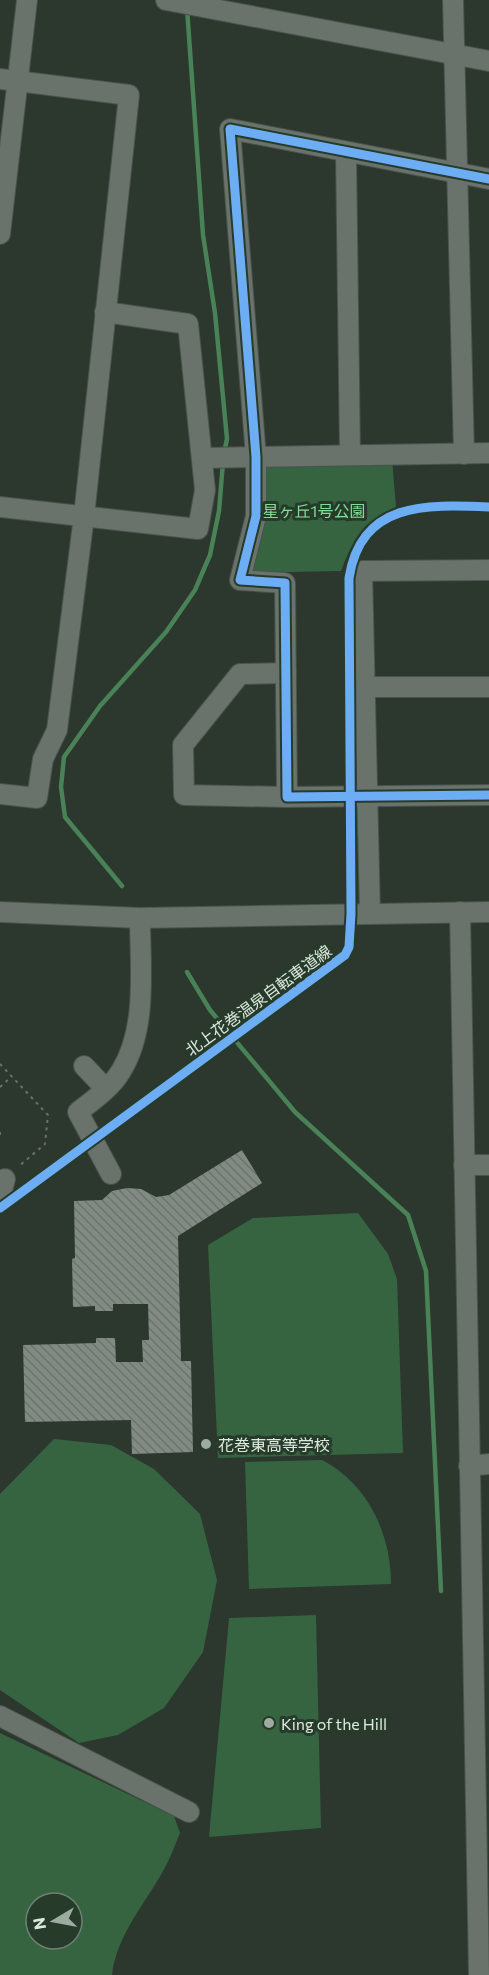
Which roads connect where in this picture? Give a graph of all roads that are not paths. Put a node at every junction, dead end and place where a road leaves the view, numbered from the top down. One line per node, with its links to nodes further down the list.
1 (27, 0): 6 (street)
2 (166, 0): 4 (street)
3 (453, 0): 4 (street)
4 (453, 54): 5 (street); 8 (street)
5 (489, 61)
6 (9, 80): 10 (street); 11 (street)
7 (346, 153): 8 (street); 14 (street); 15 (street)
8 (456, 173): 9 (street); 13 (street)
9 (489, 179)
10 (0, 234)
11 (105, 312): 16 (street); 18 (street)
12 (489, 453): 13 (street)
13 (464, 454): 14 (street)
14 (350, 455): 15 (street)
15 (256, 457): 16 (street); 20 (street)
16 (203, 458): 18 (street)
17 (0, 507): 18 (street)
18 (84, 516): 23 (street)
19 (489, 570): 21 (street)
20 (286, 673): 26 (street); 26 (street)
21 (364, 687): 22 (street); 25 (street)
22 (489, 687)
23 (0, 794)
24 (489, 795): 25 (street)
25 (366, 796): 26 (street); 30 (street)
26 (287, 797)
27 (0, 912): 31 (street)
28 (460, 912): 29 (street); 30 (street); 34 (street)
29 (489, 912)
30 (370, 914): 31 (street)
31 (140, 918): 33 (street)
32 (84, 1066): 33 (street)
33 (105, 1088): 36 (street)
34 (464, 1165): 35 (street); 38 (street)
35 (489, 1165)
36 (111, 1174)
37 (489, 1464): 38 (street)
38 (469, 1466): 41 (street)
39 (0, 1716): 40 (street)
40 (189, 1812)
41 (479, 1975)

